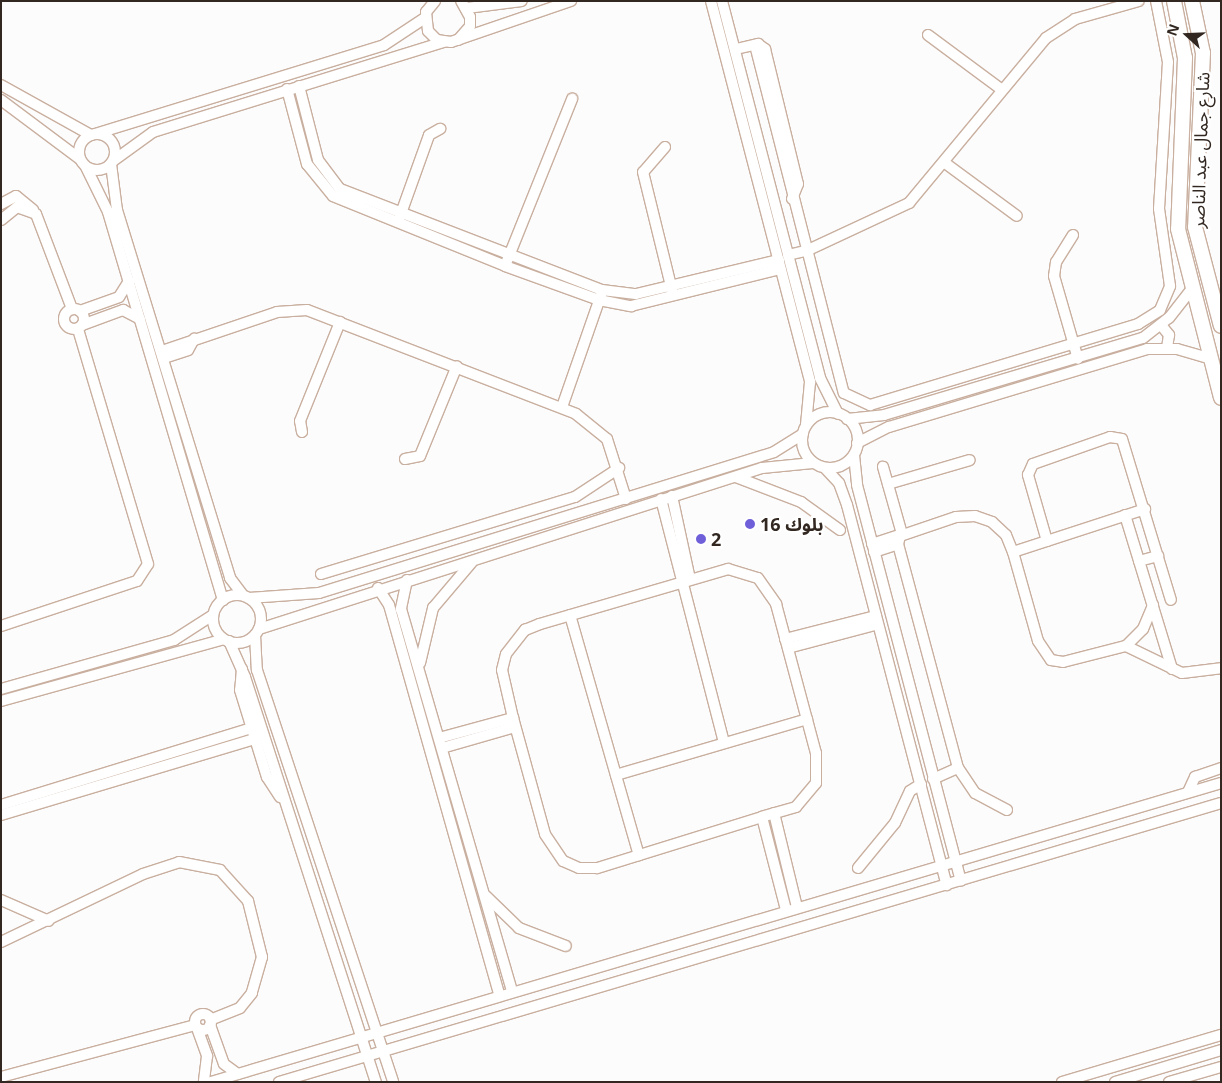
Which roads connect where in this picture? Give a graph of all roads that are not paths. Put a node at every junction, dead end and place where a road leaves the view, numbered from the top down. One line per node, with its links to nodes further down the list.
1 (434, 1): 11 (street)
2 (522, 1): 10 (street)
3 (571, 1): 13 (street)
4 (711, 1): 38 (street)
5 (722, 1): 15 (street)
6 (1139, 1): 19 (street)
7 (1156, 1): 49 (street)
8 (1192, 1): 47 (main road, شارع جمال عبد الناصر)
9 (1173, 3): 40 (main road, شارع جمال عبد الناصر)
10 (464, 5): 13 (street)
11 (426, 10): 14 (street); 23 (street)
12 (928, 35): 19 (street)
13 (458, 40): 14 (street)
14 (444, 42): 17 (street)
15 (736, 49): 36 (street); 38 (street)
16 (1, 85): 23 (street)
17 (299, 86): 18 (street); 24 (street)
18 (287, 89): 26 (street); 27 (street)
19 (1002, 90): 29 (street)
20 (572, 99): 37 (street)
21 (1, 100): 28 (street)
22 (440, 129): 33 (street)
23 (93, 134): 27 (street); 28 (street)
24 (314, 147): 26 (street); 33 (street)
25 (665, 147): 41 (street)
26 (302, 151): 33 (street)
27 (112, 162): 28 (street); 51 (street)
28 (83, 163): 39 (street)
29 (945, 163): 32 (street); 36 (street)
30 (1, 204): 31 (street)
31 (36, 214): 34 (street); 43 (street)
32 (1017, 216)
33 (398, 219): 37 (street)
34 (1, 220)
35 (1073, 235): 49 (street)
36 (806, 251): 38 (street); 49 (street)
37 (507, 261): 42 (street)
38 (785, 262): 41 (street); 57 (street); 58 (street)
39 (129, 281): 43 (street); 44 (street)
40 (1192, 289): 46 (street); 52 (main road, شارع جمال عبد الناصر)
41 (672, 291): 42 (street)
42 (601, 295): 56 (street)
43 (76, 310): 48 (street); 48 (street)
44 (140, 320): 48 (street); 90 (street)
45 (340, 322): 51 (street); 54 (street); 59 (street)
46 (1161, 325): 50 (street); 53 (street)
47 (1221, 326)
48 (80, 327): 96 (street)
49 (1074, 344): 53 (street)
50 (1166, 348): 52 (street); 60 (street)
51 (163, 354): 89 (street)
52 (1208, 358): 55 (main road, شارع جمال عبد الناصر)
53 (1078, 359): 57 (street)
54 (457, 366): 56 (street); 62 (street)
55 (1221, 398)
56 (562, 407): 66 (street)
57 (842, 416): 58 (street); 60 (street)
58 (804, 430): 64 (street); 71 (street)
59 (302, 432)
60 (857, 443): 61 (street)
61 (854, 455): 67 (street); 80 (street)
62 (405, 459)
63 (970, 460): 69 (street)
64 (813, 463): 67 (street); 68 (street)
65 (883, 467): 69 (street)
66 (619, 468): 71 (street); 85 (street)
67 (825, 468): 95 (street)
68 (734, 476): 70 (street); 77 (street)
69 (888, 484): 78 (street)
70 (672, 496): 72 (street); 87 (street)
71 (626, 499): 75 (street)
72 (660, 499): 76 (street); 87 (street)
73 (1145, 509): 74 (street); 79 (street); 82 (street)
74 (1126, 515): 79 (street); 84 (street)
75 (563, 518): 76 (street); 89 (street)
76 (566, 530): 83 (street)
77 (840, 530)
78 (900, 539): 80 (street); 81 (street); 113 (street)
79 (1047, 541): 81 (street)
80 (873, 548): 116 (street)
81 (1013, 552): 100 (street)
82 (1158, 556): 84 (street); 91 (street)
83 (476, 559): 86 (street); 104 (street)
84 (1139, 561): 92 (street)
85 (321, 574)
86 (407, 580): 88 (street); 104 (street)
87 (686, 580): 94 (street); 99 (street); 112 (street)
88 (378, 588): 97 (street); 143 (street)
89 (246, 597): 90 (street); 97 (street)
90 (223, 600): 93 (street)
91 (1171, 600)
92 (1153, 605): 100 (street); 103 (street)
93 (214, 615): 98 (street); 105 (street)
94 (570, 615): 108 (street); 115 (street)
95 (877, 620): 99 (street); 118 (street)
96 (1, 626)
97 (257, 632): 98 (street); 144 (street)
98 (226, 640): 102 (street); 106 (street)
99 (786, 643): 107 (street)
100 (1126, 646): 103 (street)
101 (1221, 668): 103 (street)
102 (242, 669): 109 (street); 121 (street)
103 (1172, 669)
104 (420, 671): 111 (street)
105 (1, 689)
106 (1, 701)
107 (807, 719): 112 (street); 127 (street)
108 (514, 722): 111 (street); 130 (street)
109 (252, 728): 110 (street); 120 (street)
110 (256, 739): 120 (street); 121 (street)
111 (441, 743): 136 (street)
112 (724, 743): 115 (street)
113 (958, 768): 116 (street); 125 (street)
114 (1221, 768): 119 (street)
115 (616, 775): 130 (street)
116 (933, 779): 124 (street)
117 (1221, 783): 119 (street)
118 (920, 784): 126 (street); 133 (street)
119 (1188, 792): 131 (street)
120 (45, 798): 123 (street); 128 (street)
121 (284, 800): 145 (street)
122 (1221, 803): 134 (street)
123 (1, 805)
124 (941, 809): 126 (street); 131 (street)
125 (1006, 810)
126 (928, 812): 132 (street)
127 (774, 813): 129 (street); 138 (street)
128 (1, 815)
129 (762, 817): 130 (street); 138 (street)
130 (639, 855)
131 (955, 860): 132 (street); 134 (street)
132 (942, 864): 135 (street); 138 (street)
133 (858, 868)
134 (961, 881): 135 (street)
135 (947, 885): 154 (street)
136 (484, 893): 141 (street); 142 (street)
137 (1, 900): 139 (street)
138 (792, 909): 146 (street)
139 (49, 921): 140 (street); 148 (street)
140 (1, 942)
141 (566, 946)
142 (500, 951): 143 (street); 146 (street)
143 (488, 955): 147 (street)
144 (361, 981): 145 (street); 150 (street)
145 (346, 988): 152 (street)
146 (512, 992): 147 (street)
147 (500, 996): 150 (street)
148 (210, 1023): 149 (street); 157 (street)
149 (196, 1026): 158 (street); 159 (street)
150 (378, 1032): 152 (street); 154 (street)
151 (1221, 1035): 164 (street)
152 (362, 1037): 155 (street); 157 (street)
153 (1221, 1050): 165 (street)
154 (385, 1053): 155 (street); 163 (street)
155 (369, 1057): 161 (street); 162 (street)
156 (1221, 1067): 166 (street)
157 (238, 1074): 160 (street)
158 (1, 1077)
159 (204, 1082)
160 (211, 1082)
161 (279, 1082)
162 (376, 1082)
163 (393, 1082)
164 (1062, 1082)
165 (1115, 1082)
166 (1169, 1082)

